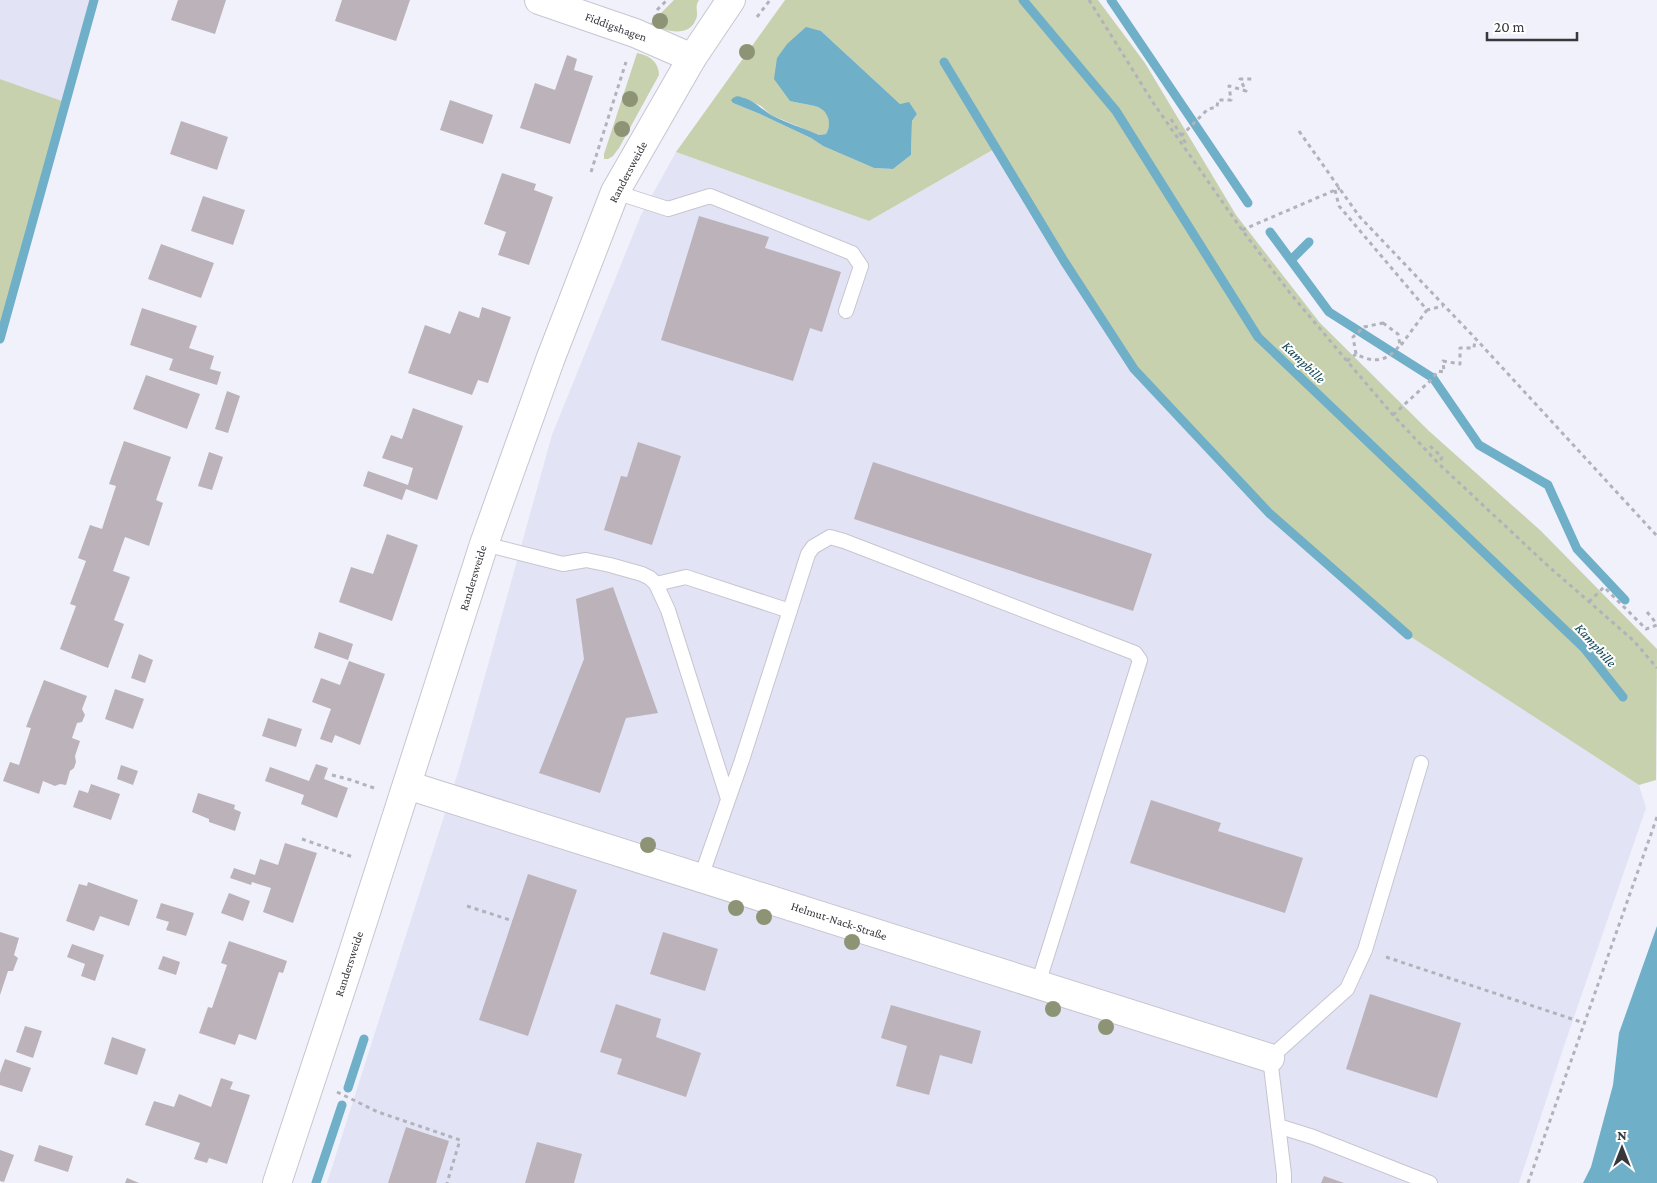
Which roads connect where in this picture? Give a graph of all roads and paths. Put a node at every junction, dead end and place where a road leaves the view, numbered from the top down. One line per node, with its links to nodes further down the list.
1 (539, 0): 6 (street, Fiddigshagen)
2 (731, 0): 6 (street, Randersweide)
3 (770, 0): 5 (path)
4 (1089, 0): 10 (path)
5 (754, 20)
6 (692, 58): 16 (street, Randersweide)
7 (1253, 79): 12 (path)
8 (1171, 118): 9 (path)
9 (1175, 124): 10 (path); 12 (path)
10 (1170, 127): 13 (path)
11 (1299, 131): 14 (path)
12 (1182, 136): 13 (path)
13 (1184, 146): 17 (path)
14 (1340, 188): 15 (path); 18 (path)
15 (1335, 190): 17 (path); 19 (path)
16 (615, 192): 20 (lane); 31 (street, Randersweide)
17 (1242, 230): 24 (path)
18 (1443, 306): 19 (path); 21 (path)
19 (1427, 310): 22 (path)
20 (846, 311)
21 (1475, 338): 25 (path); 30 (path)
22 (1400, 346): 23 (path); 23 (path)
23 (1356, 354): 24 (path)
24 (1347, 361): 25 (path)
25 (1393, 415): 28 (path)
26 (1430, 446): 27 (path)
27 (1437, 452): 28 (path); 29 (path)
28 (1432, 457): 29 (path)
29 (1439, 464): 33 (path)
30 (1657, 536)
31 (484, 544): 32 (lane); 40 (street, Randersweide)
32 (656, 584): 34 (lane); 41 (lane)
33 (1589, 602): 36 (path); 37 (path)
34 (790, 611): 41 (lane); 49 (lane)
35 (1647, 612): 36 (path)
36 (1657, 624)
37 (1656, 667)
38 (1421, 763): 48 (lane)
39 (332, 775): 40 (path)
40 (405, 792): 44 (street, Randersweide); 45 (street, Helmut-Nack-Straße)
41 (728, 799): 45 (lane)
42 (1657, 817): 50 (path)
43 (302, 839): 44 (path)
44 (381, 866): 52 (street, Randersweide)
45 (700, 877): 49 (street, Helmut-Nack-Straße)
46 (467, 906): 47 (path)
47 (513, 921)
48 (1365, 950): 50 (path); 51 (lane)
49 (1038, 984): 51 (street, Helmut-Nack-Straße)
50 (1584, 1023): 58 (path)
51 (1270, 1058): 53 (lane)
52 (310, 1084): 54 (street, Randersweide); 55 (path)
53 (1278, 1126): 56 (lane); 57 (lane)
54 (277, 1183)
55 (447, 1183)
56 (1284, 1183)
57 (1430, 1183)
58 (1528, 1183)

